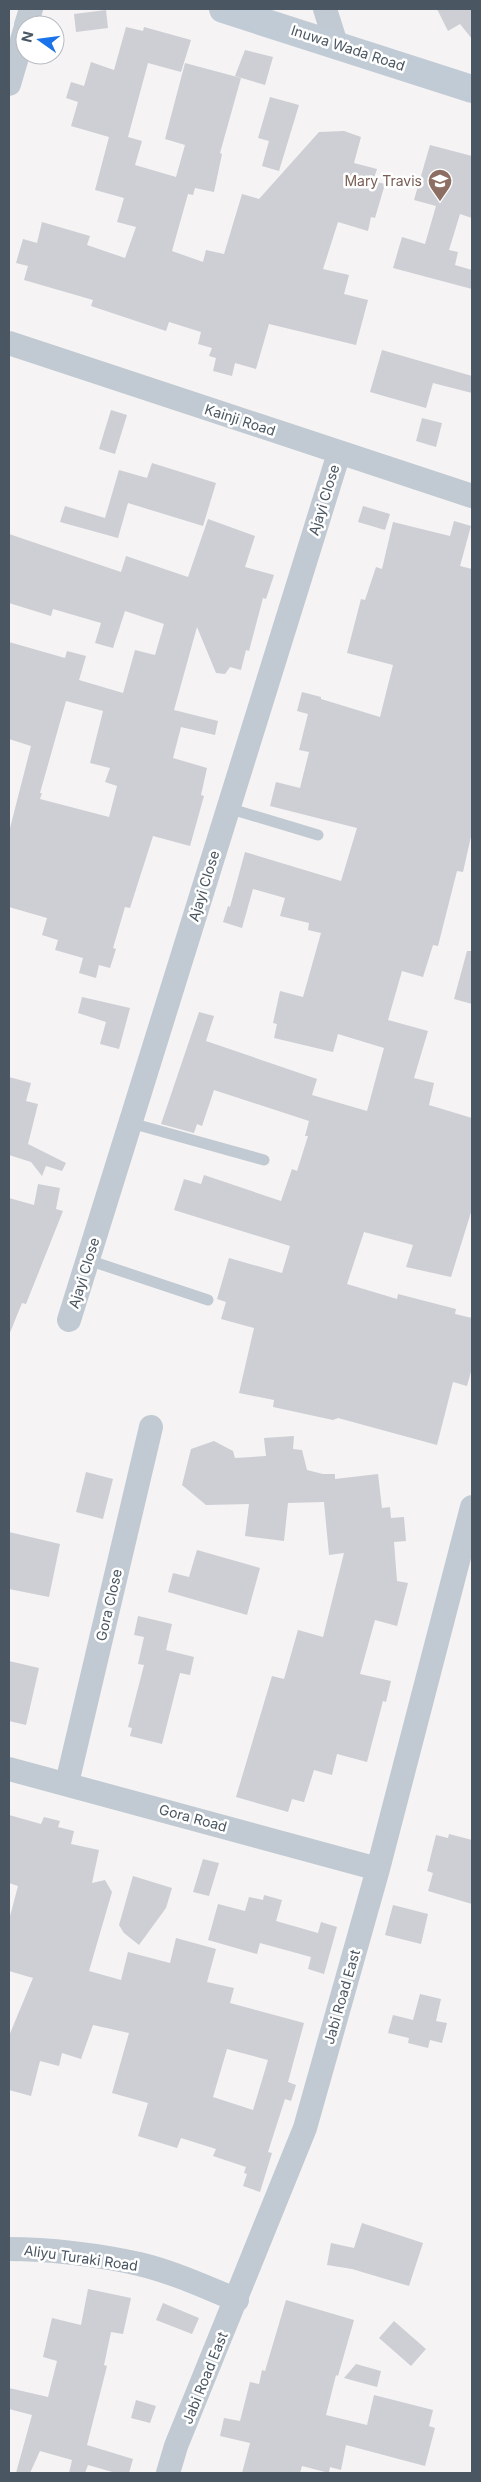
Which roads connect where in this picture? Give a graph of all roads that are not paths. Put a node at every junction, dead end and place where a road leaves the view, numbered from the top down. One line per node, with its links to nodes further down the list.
1 (222, 9): 3 (street, Inuwa Wada Road)
2 (325, 9): 3 (street)
3 (336, 44): 6 (street, Inuwa Wada Road)
4 (15, 64): 5 (street)
5 (9, 84)
6 (472, 89)
7 (9, 343): 8 (street, Kainji Road)
8 (339, 453): 9 (street, Kainji Road); 10 (street, Ajayi Close)
9 (472, 496)
10 (228, 808): 11 (lane); 12 (street, Ajayi Close)
11 (318, 835)
12 (131, 1123): 13 (lane); 14 (street, Ajayi Close)
13 (264, 1160)
14 (88, 1260): 15 (lane); 16 (street, Ajayi Close)
15 (208, 1300)
16 (69, 1320)
17 (151, 1427): 20 (street, Gora Close)
18 (472, 1507): 21 (street, Jabi Road East)
19 (9, 1769): 20 (street, Gora Road)
20 (67, 1783): 21 (street, Gora Road)
21 (378, 1869): 23 (street, Jabi Road East)
22 (9, 2248): 23 (street, Aliyu Turaki Road)
23 (237, 2300): 24 (street, Jabi Road East)
24 (168, 2473)

